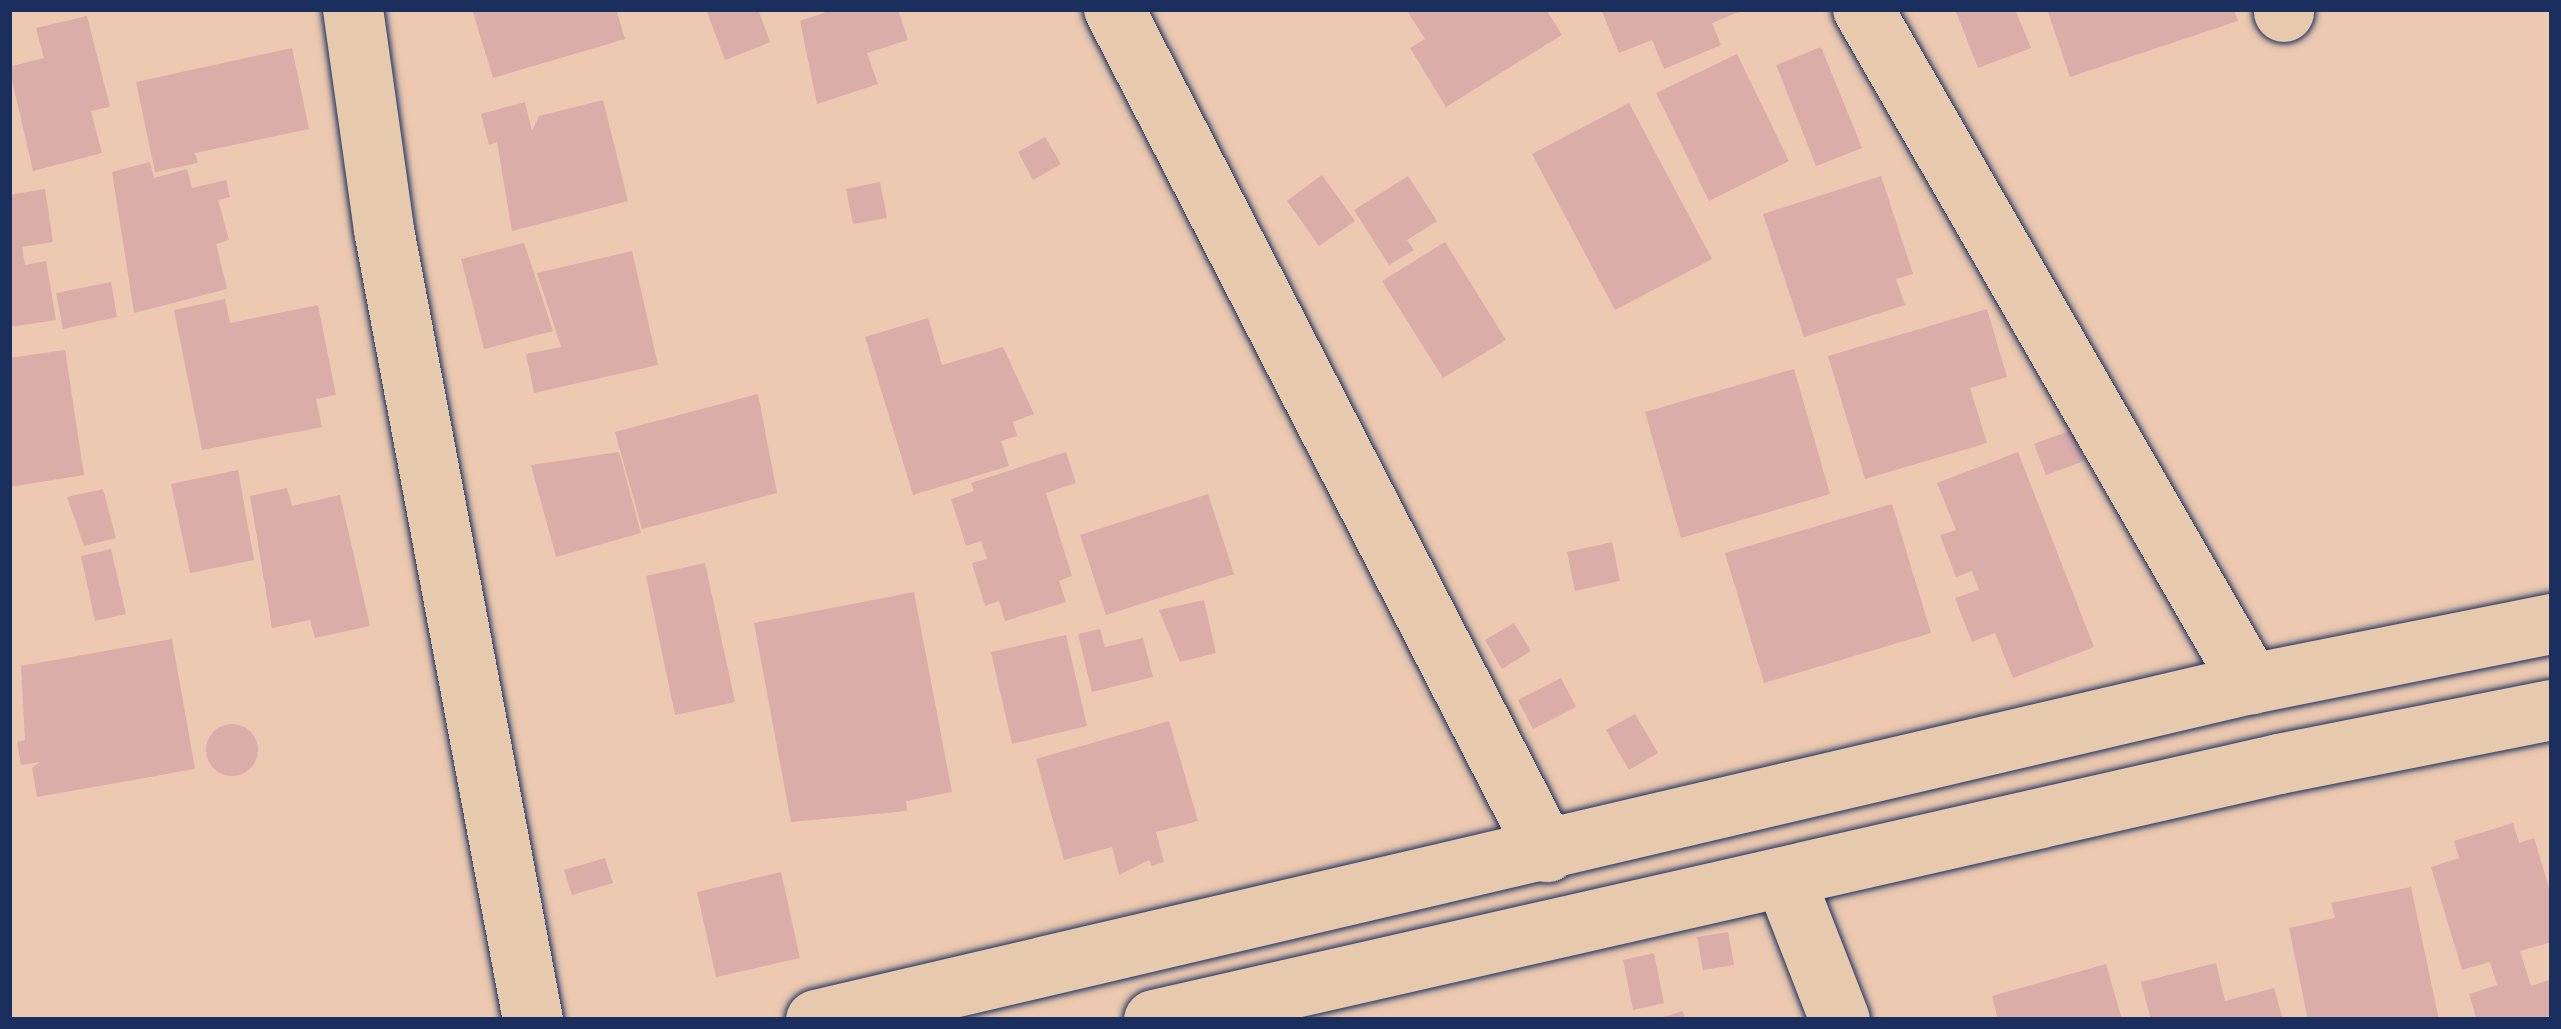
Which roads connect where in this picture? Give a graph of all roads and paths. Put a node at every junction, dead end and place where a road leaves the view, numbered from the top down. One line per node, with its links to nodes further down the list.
1 (353, 9): 9 (street)
2 (1114, 9): 7 (street)
3 (1863, 9): 5 (street)
4 (2552, 623): 5 (street)
5 (2251, 684): 7 (street)
6 (2552, 710): 8 (street)
7 (1547, 852): 10 (street)
8 (1785, 878): 11 (street); 12 (street)
9 (533, 1020)
10 (816, 1020)
11 (1154, 1020)
12 (1840, 1020)

